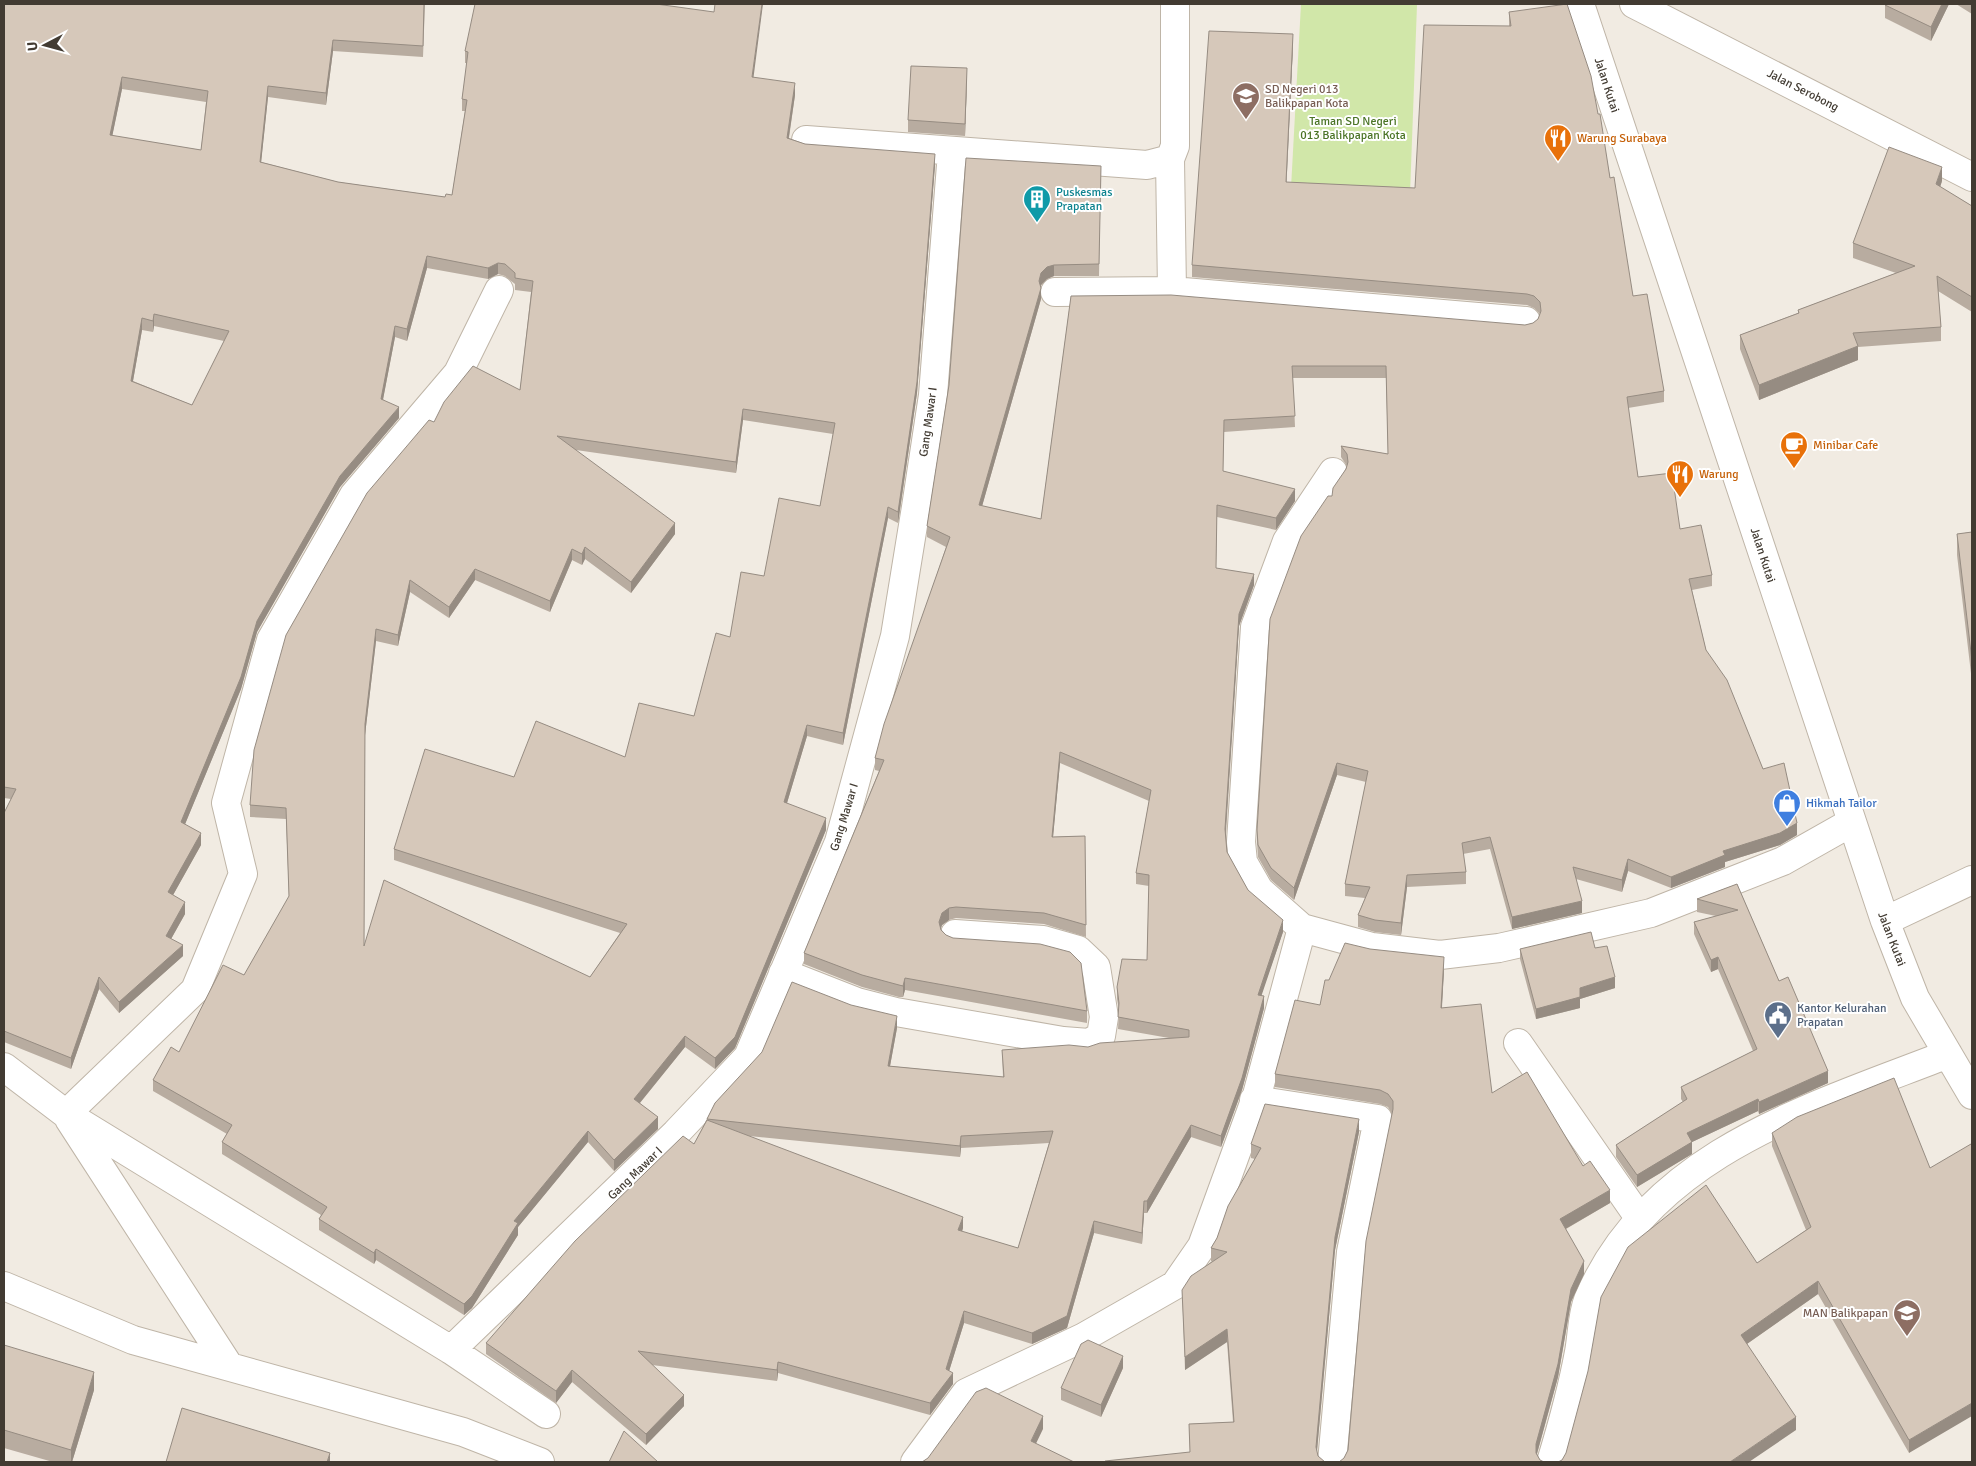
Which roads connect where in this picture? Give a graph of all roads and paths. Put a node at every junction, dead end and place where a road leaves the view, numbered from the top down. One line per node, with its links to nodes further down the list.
1 (1175, 4): 6 (street)
2 (1580, 4): 13 (street, Jalan Kutai)
3 (1634, 4): 7 (street, Jalan Serobong)
4 (806, 140): 5 (street)
5 (952, 152): 6 (street); 18 (street, Gang Mawar I)
6 (1170, 159): 9 (street)
7 (1972, 177)
8 (499, 290): 24 (street)
9 (1172, 291): 10 (street); 11 (street)
10 (1055, 292)
11 (1526, 321)
12 (1333, 472): 16 (street)
13 (1852, 822): 15 (street, Jalan Kutai); 16 (street)
14 (1972, 880): 15 (street)
15 (1885, 921): 20 (street, Jalan Kutai)
16 (1302, 928): 23 (street)
17 (955, 934): 18 (street)
18 (783, 973): 27 (street, Gang Mawar I)
19 (1518, 1043): 25 (street)
20 (1948, 1054): 22 (street, Jalan Kutai); 25 (street)
21 (4, 1067): 24 (street)
22 (1972, 1095)
23 (1254, 1100): 31 (street); 32 (street)
24 (66, 1114): 27 (street); 28 (street)
25 (1640, 1219): 33 (street)
26 (4, 1286): 28 (street)
27 (451, 1350): 29 (street)
28 (229, 1366): 30 (street)
29 (546, 1414)
30 (540, 1462)
31 (915, 1462)
32 (1332, 1462)
33 (1551, 1462)

